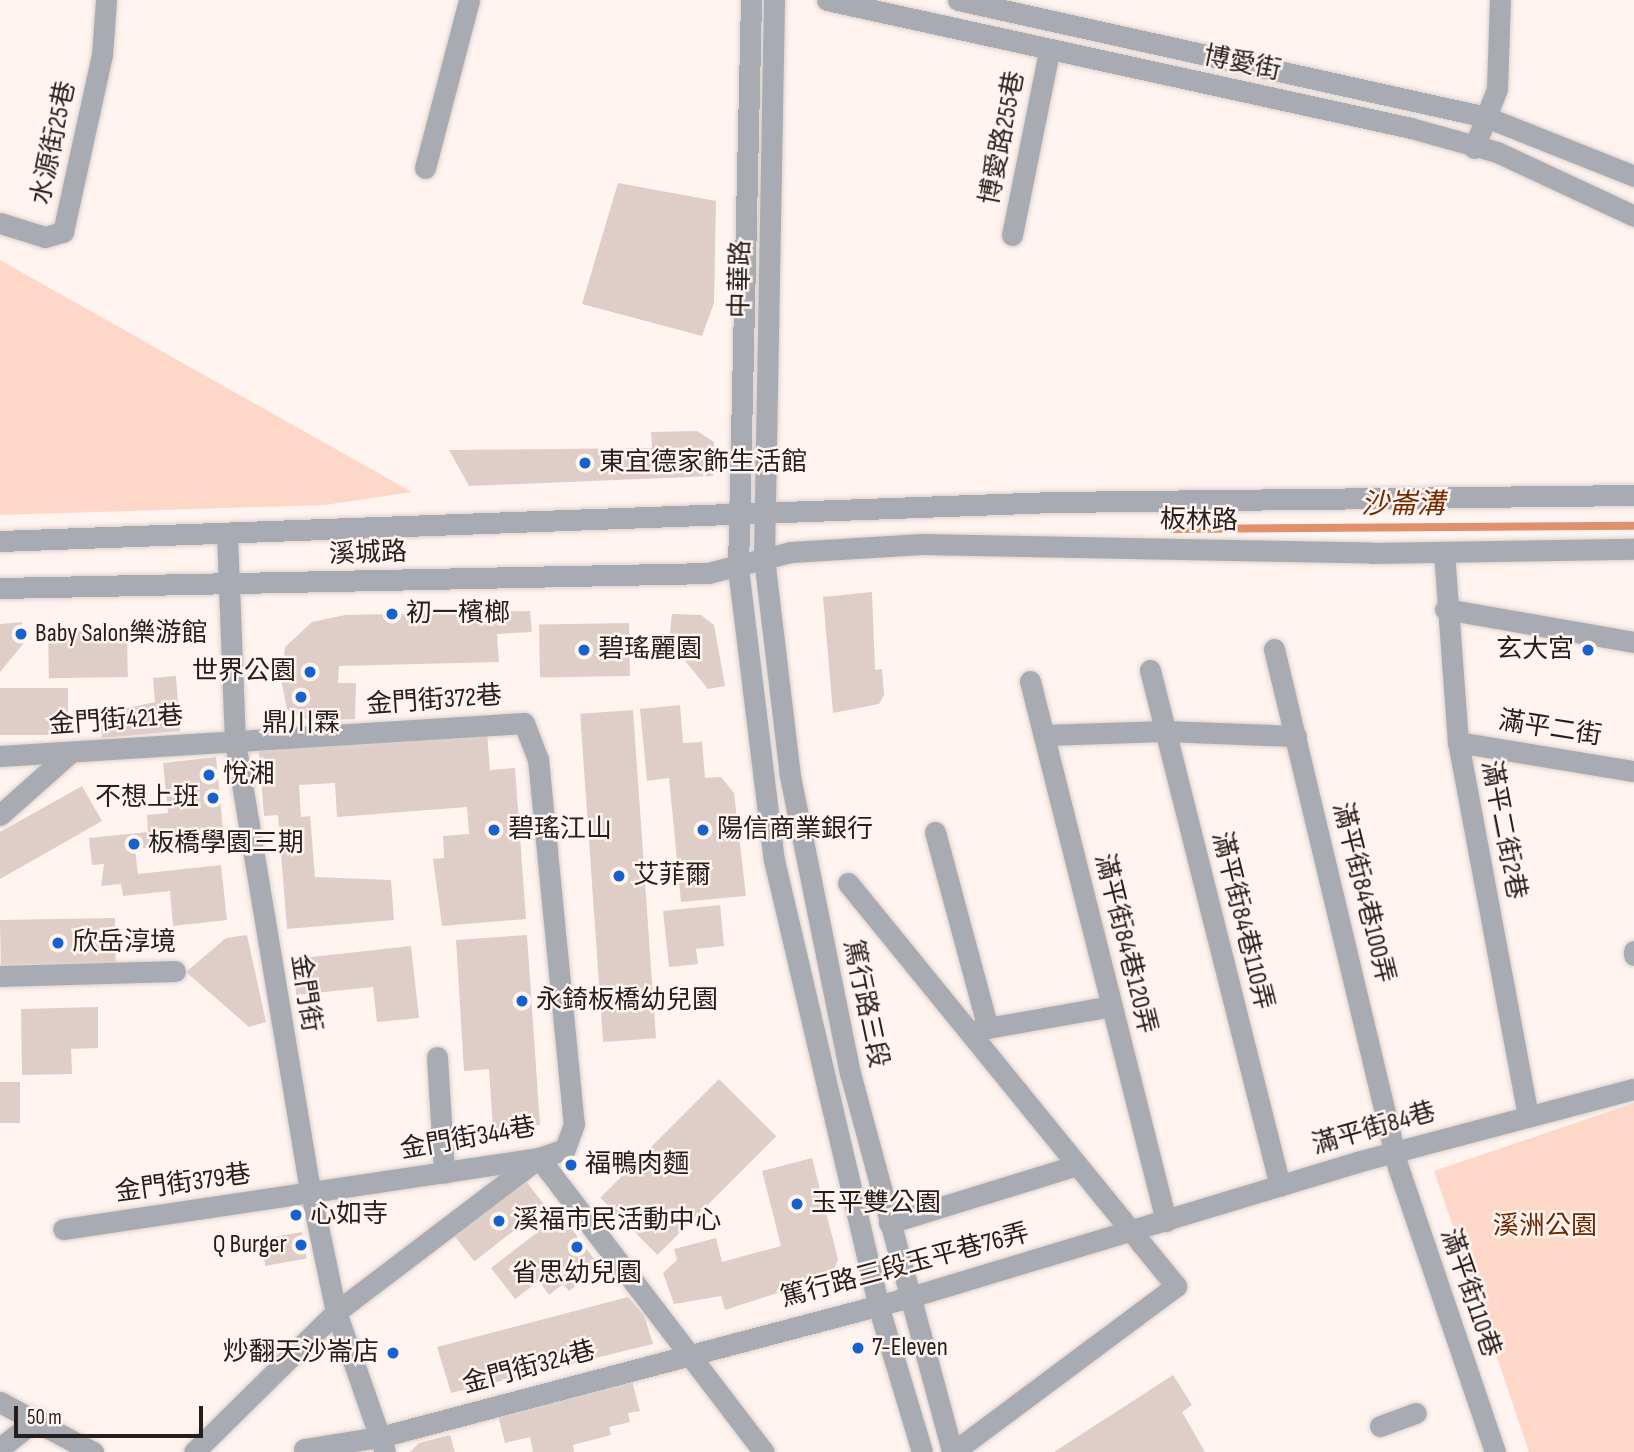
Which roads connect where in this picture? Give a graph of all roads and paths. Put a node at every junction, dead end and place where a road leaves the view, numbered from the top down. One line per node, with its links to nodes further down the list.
1 (106, 0): 14 (street, 水源街25巷)
2 (468, 0): 11 (street)
3 (751, 0): 18 (street, 中華路)
4 (774, 0): 17 (street, 中華路)
5 (827, 0): 8 (street, 博愛街)
6 (958, 0): 9 (street, 博愛街)
7 (1500, 0): 9 (street)
8 (1049, 51): 10 (street, 博愛街); 15 (street, 博愛路255巷)
9 (1486, 117): 10 (street); 12 (street, 博愛街)
10 (1474, 148): 13 (street, 博愛街)
11 (425, 168)
12 (1634, 176)
13 (1634, 216)
14 (0, 223)
15 (1012, 235)
16 (1634, 495): 17 (street, 板林路)
17 (765, 514): 18 (street, 板林路); 23 (street, 中華路)
18 (736, 516): 19 (street, 溪城路); 24 (street, 中華路)
19 (228, 534): 20 (street, 溪城路); 25 (street, 金門街)
20 (0, 541)
21 (1634, 549): 22 (street, 板林路)
22 (1444, 552): 23 (street, 板林路); 27 (street, 滿平二街2巷)
23 (764, 558): 24 (street, 板林路); 58 (street, 篤行路三段)
24 (738, 568): 25 (street, 溪城路); 62 (street, 篤行路三段)
25 (227, 586): 26 (street, 溪城路); 35 (street, 金門街)
26 (0, 588)
27 (1445, 609): 28 (street); 36 (street, 滿平二街2巷)
28 (1634, 642)
29 (1274, 649): 34 (street, 滿平街84巷100弄)
30 (1150, 670): 32 (street, 滿平街84巷110弄)
31 (1030, 681): 33 (street, 滿平街84巷120弄)
32 (1165, 731): 33 (street); 34 (street); 55 (street, 滿平街84巷110弄)
33 (1044, 736): 45 (street, 滿平街84巷120弄)
34 (1296, 736): 51 (street, 滿平街84巷100弄)
35 (235, 741): 37 (street, 金門街421巷); 48 (street, 金門街372巷); 56 (street, 金門街)
36 (1458, 742): 39 (street, 滿平二街); 50 (street, 滿平二街2巷)
37 (71, 752): 38 (street, 金門街421巷); 40 (street)
38 (0, 756)
39 (1634, 771)
40 (0, 815)
41 (935, 832): 46 (street)
42 (848, 883): 46 (street)
43 (175, 971): 44 (street)
44 (0, 976)
45 (1112, 1006): 46 (street); 57 (street, 滿平街84巷120弄)
46 (978, 1030): 53 (street)
47 (437, 1057): 54 (street)
48 (569, 1082): 52 (street, 金門街344巷)
49 (1634, 1089): 50 (street, 滿平街84巷)
50 (1528, 1116): 51 (street, 滿平街84巷)
51 (1396, 1151): 55 (street, 滿平街84巷); 77 (street, 滿平街110巷)
52 (539, 1158): 54 (street, 金門街344巷); 63 (street); 64 (street)
53 (1077, 1165): 58 (street, 篤行路三段玉平巷76弄); 60 (street)
54 (443, 1173): 56 (street, 金門街344巷)
55 (1280, 1185): 57 (street, 滿平街84巷)
56 (311, 1194): 59 (street, 金門街379巷); 63 (street, 金門街)
57 (1166, 1221): 60 (street, 滿平街84巷)
58 (889, 1223): 61 (street, 篤行路三段)
59 (63, 1229)
60 (1131, 1232): 61 (street, 篤行路三段玉平巷76弄); 76 (street)
61 (907, 1298): 62 (street, 篤行路三段玉平巷76弄); 76 (street, 篤行路三段)
62 (878, 1305): 64 (street, 篤行路三段玉平巷76弄); 75 (street, 篤行路三段)
63 (336, 1312): 69 (street, 金門街); 73 (street)
64 (692, 1352): 69 (street, 金門街324巷); 74 (street)
65 (0, 1402): 67 (street)
66 (1416, 1413): 68 (street)
67 (38, 1418): 70 (street); 72 (street)
68 (1380, 1426)
69 (382, 1444): 71 (street, 金門街324巷)
70 (0, 1448)
71 (304, 1449)
72 (93, 1452)
73 (194, 1452)
74 (764, 1452)
75 (922, 1452)
76 (952, 1452)
77 (1495, 1452)

